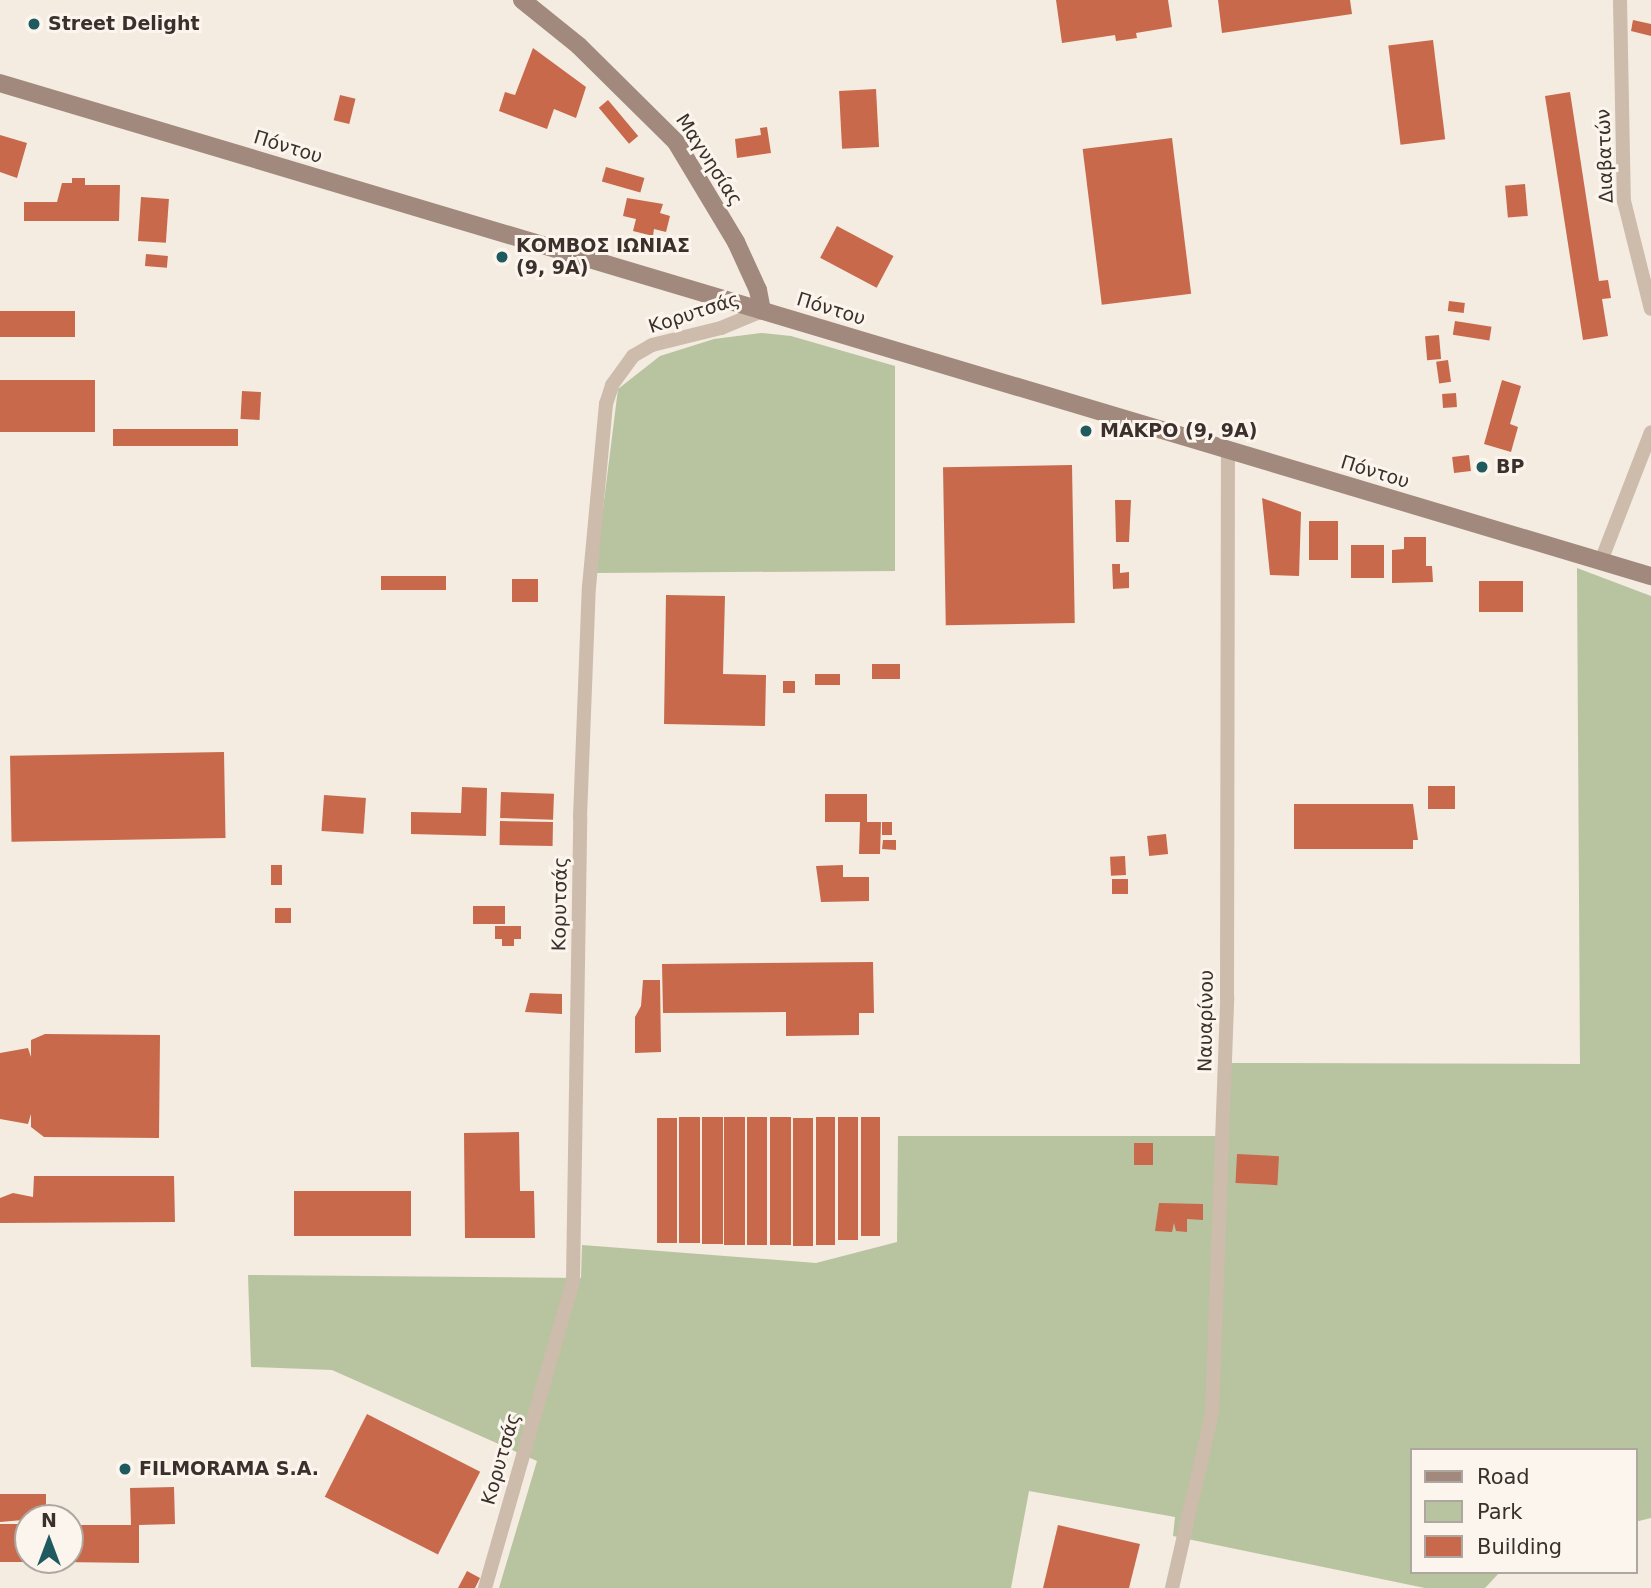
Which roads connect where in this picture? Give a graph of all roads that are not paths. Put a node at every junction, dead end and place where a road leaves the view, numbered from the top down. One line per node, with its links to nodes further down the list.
1 (522, 0): 5 (street, Μαγνησίας)
2 (1620, 0): 4 (street, Διαβατών)
3 (0, 83): 5 (street, Πόντου)
4 (1651, 309)
5 (762, 311): 7 (street, Πόντου); 10 (street, Κορυτσάς)
6 (1651, 432): 8 (street)
7 (1228, 450): 8 (street, Πόντου); 11 (street, Ναυαρίνου)
8 (1601, 561): 9 (street, Πόντου)
9 (1651, 576)
10 (485, 1588)
11 (1172, 1588)

